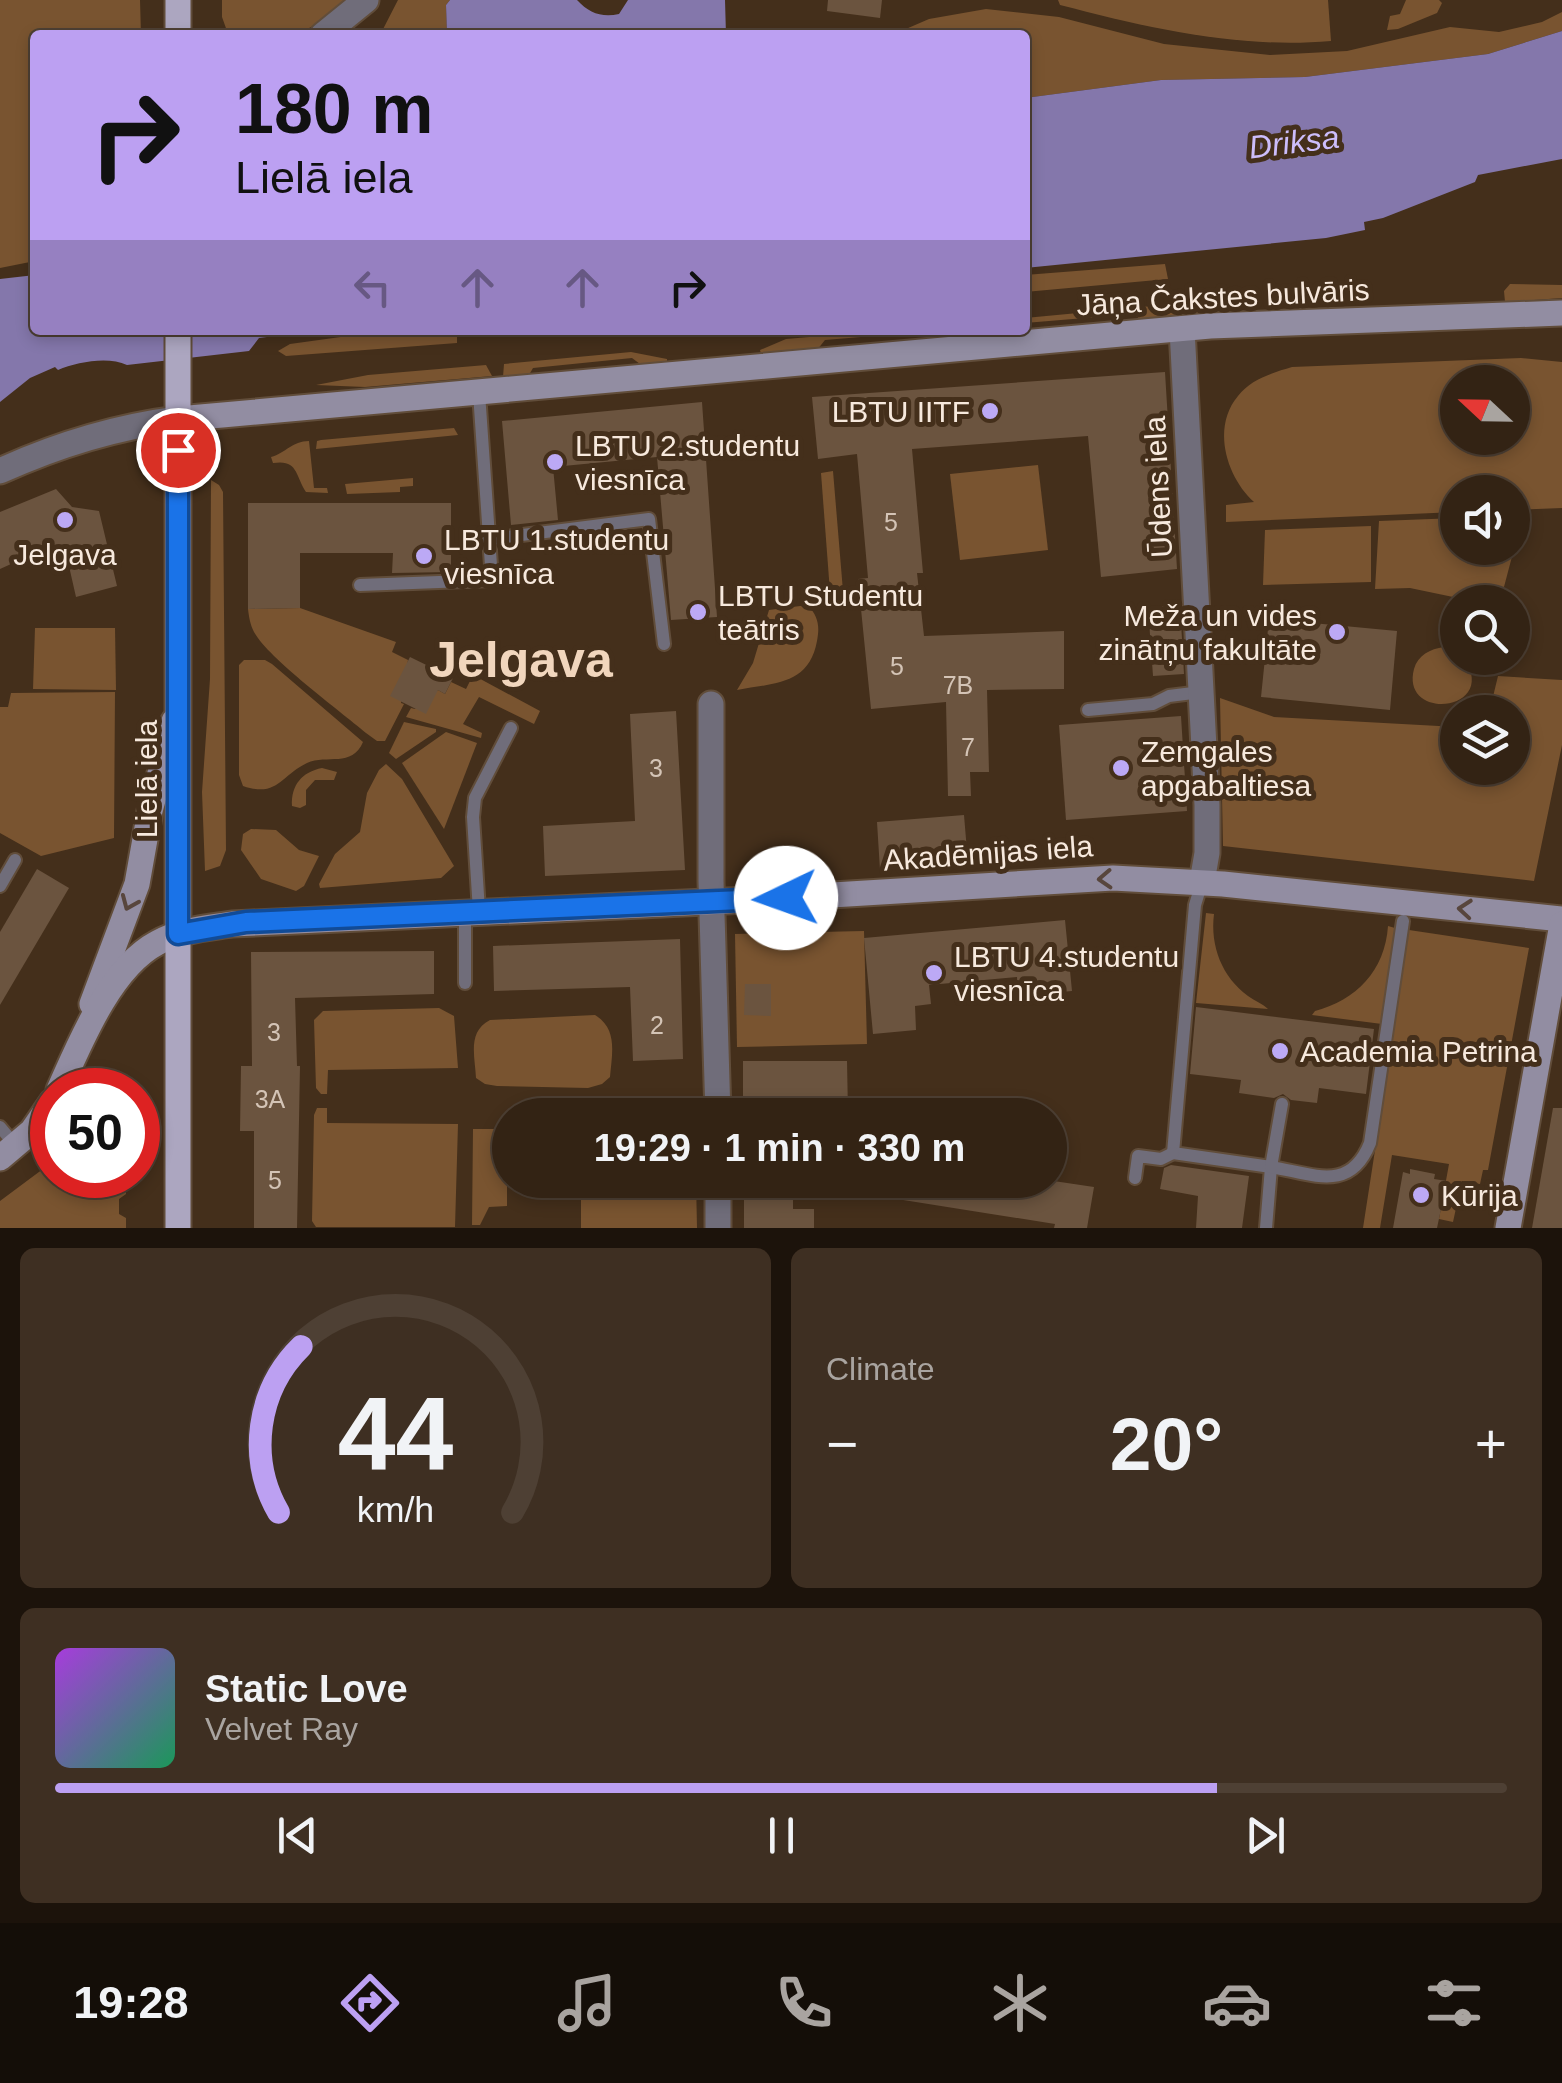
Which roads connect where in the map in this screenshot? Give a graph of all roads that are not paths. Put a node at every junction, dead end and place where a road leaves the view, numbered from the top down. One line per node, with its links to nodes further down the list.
1 (178, 0): 3 (main road)
2 (366, 0): 4 (street)
3 (178, 30)
4 (329, 30)
5 (1562, 313): 6 (main road, Jāņa Čakstes bulvāris)
6 (1182, 329): 8 (main road, Jāņa Čakstes bulvāris); 14 (street, Ūdens iela)
7 (178, 339): 9 (main road, Lielā iela)
8 (479, 393): 9 (main road, Jāņa Čakstes bulvāris); 11 (lane)
9 (178, 418): 10 (street, Jāņa Čakstes bulvāris); 16 (main road, Lielā iela)
10 (0, 471)
11 (490, 538): 12 (lane); 13 (lane)
12 (360, 585)
13 (664, 644)
14 (1201, 692): 17 (lane); 20 (street, Ūdens iela)
15 (711, 704): 22 (street)
16 (178, 707): 26 (main road, Lielā iela); 28 (main road, one-way to 28)
17 (1088, 710)
18 (511, 728): 23 (lane)
19 (15, 860): 21 (lane)
20 (1202, 882): 22 (main road, Akadēmijas iela, one-way to 22); 25 (main road, Akadēmijas iela, one-way to 20); 34 (lane)
21 (0, 886)
22 (712, 902): 23 (main road, Akadēmijas iela); 30 (street)
23 (472, 912): 26 (main road, Akadēmijas iela); 27 (lane)
24 (1403, 921): 35 (lane)
25 (1562, 921): 41 (main road)
26 (178, 934): 28 (main road); 38 (main road, Lielā iela)
27 (465, 983)
28 (79, 1044): 29 (main road)
29 (69, 1068)
30 (718, 1098)
31 (1282, 1104): 35 (lane)
32 (30, 1132): 33 (main road)
33 (5, 1143)
34 (1174, 1152): 35 (lane); 36 (lane)
35 (1271, 1167): 40 (lane)
36 (1135, 1178)
37 (718, 1198): 39 (street)
38 (178, 1228)
39 (718, 1228)
40 (1266, 1228)
41 (1508, 1228)

